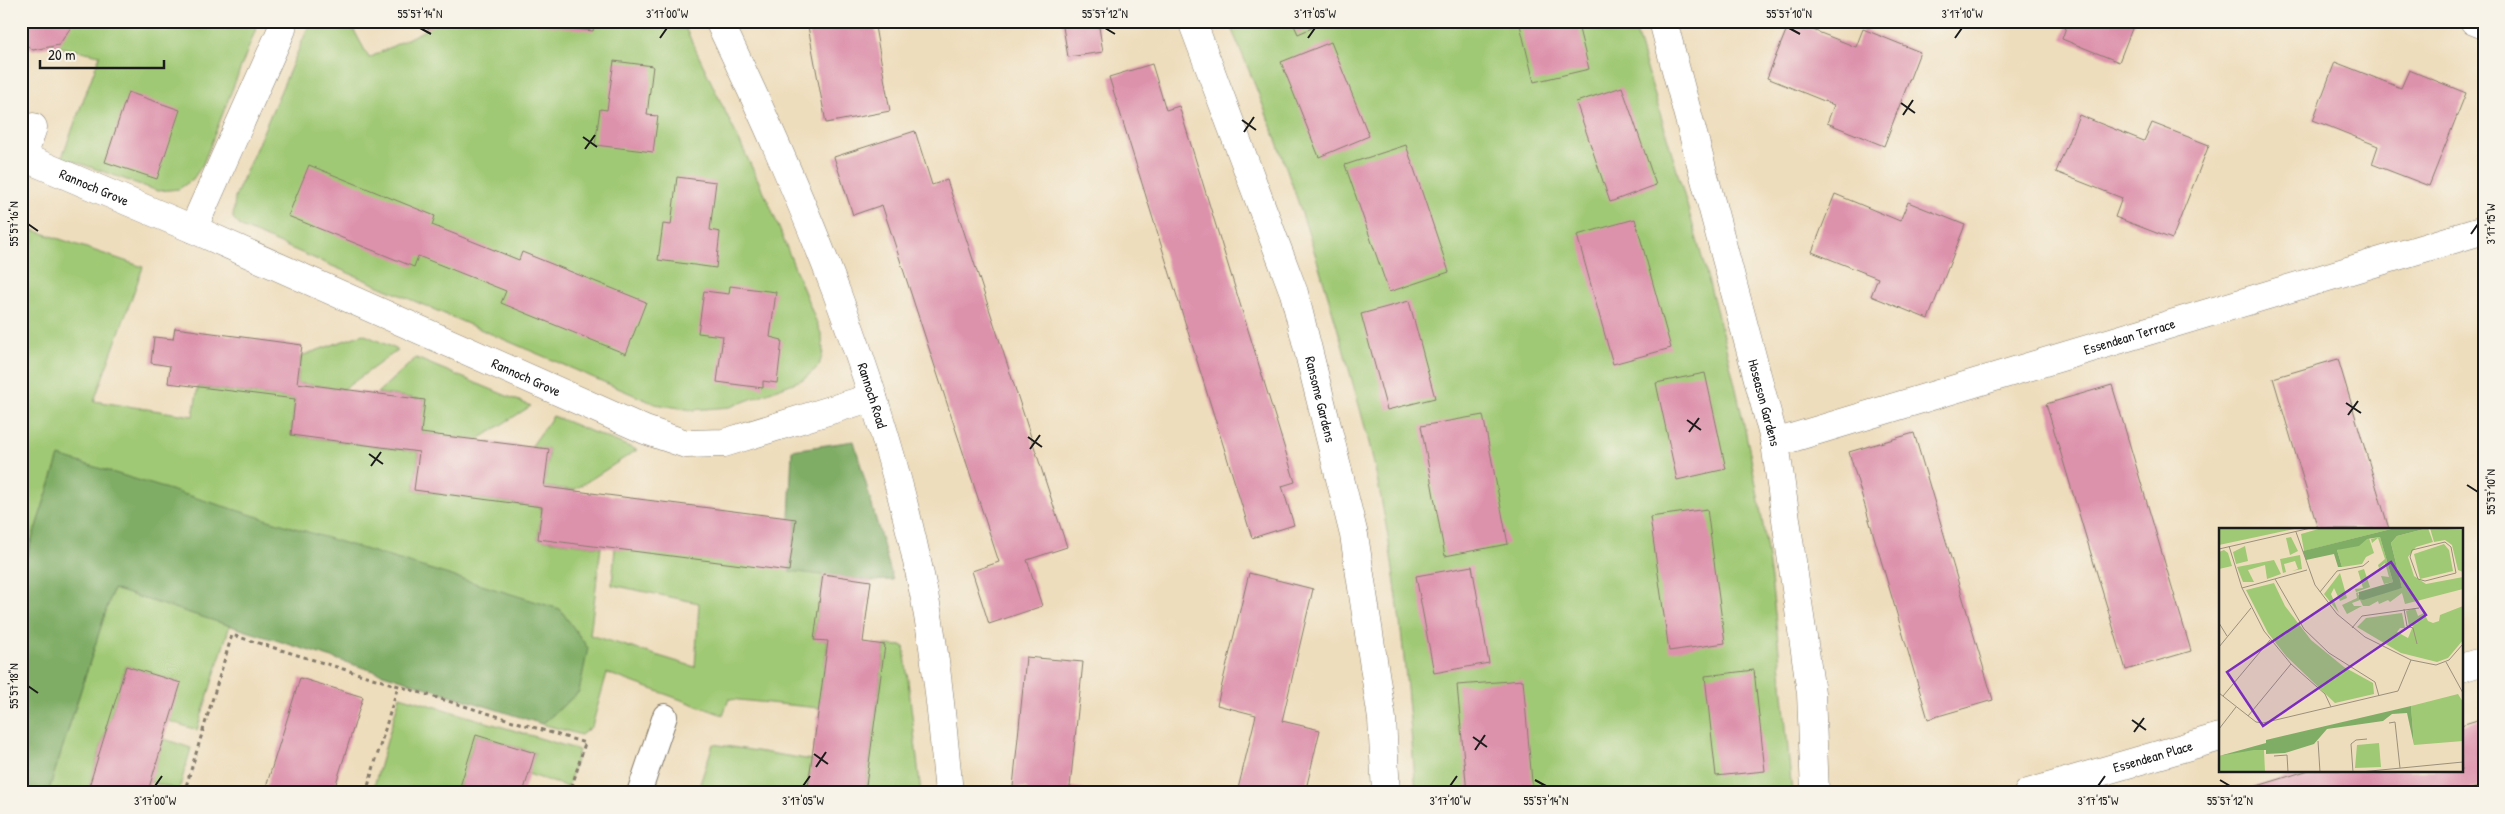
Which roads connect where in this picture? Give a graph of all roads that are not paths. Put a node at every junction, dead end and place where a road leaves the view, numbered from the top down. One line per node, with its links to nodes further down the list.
1 (281, 21): 8 (street)
2 (719, 21): 10 (street, Rannoch Road)
3 (1192, 21): 18 (street, Ransome Gardens)
4 (1664, 21): 11 (street, Hoseason Gardens)
5 (2474, 21): 6 (street)
6 (2484, 25)
7 (33, 128): 8 (street, Rannoch Grove)
8 (193, 229): 10 (street, Rannoch Grove)
9 (2484, 230): 11 (street, Essendean Terrace)
10 (873, 397): 17 (street, Rannoch Road)
11 (1775, 443): 19 (street, Hoseason Gardens)
12 (2484, 661): 13 (street)
13 (2462, 668)
14 (665, 716): 16 (lane)
15 (2219, 737): 20 (street, Essendean Place)
16 (639, 793)
17 (950, 793)
18 (1386, 793)
19 (1815, 793)
20 (2028, 793)

